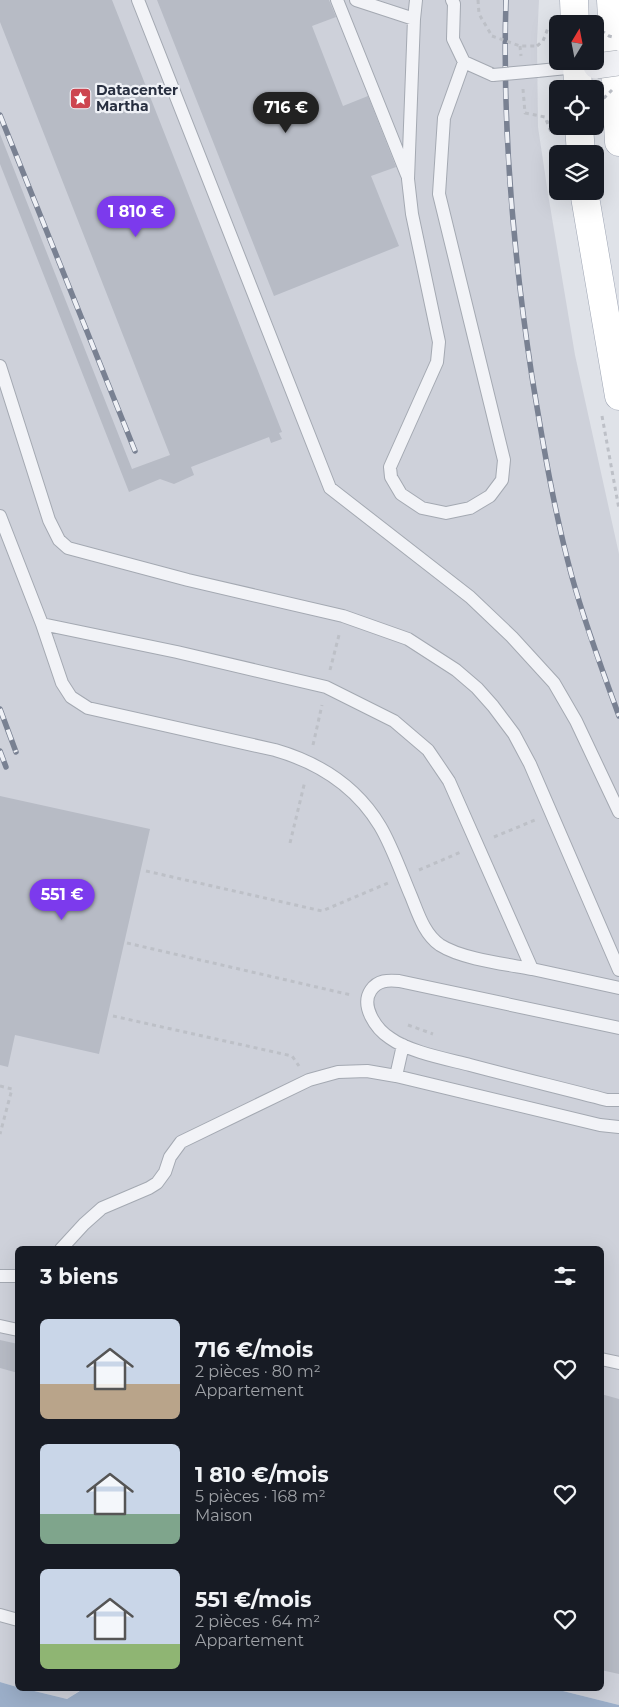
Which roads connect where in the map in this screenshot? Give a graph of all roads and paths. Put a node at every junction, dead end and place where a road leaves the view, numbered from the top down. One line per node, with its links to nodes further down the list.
1 (138, 0): 29 (lane)
2 (337, 0): 20 (lane)
3 (356, 0): 10 (lane)
4 (416, 0): 10 (lane)
5 (478, 0): 12 (path, bridge)
6 (574, 0): 9 (main road)
7 (611, 0): 19 (main road)
8 (454, 1): 14 (lane)
9 (567, 15)
10 (414, 20): 20 (lane)
11 (604, 32): 13 (path, bridge)
12 (549, 35)
13 (619, 38)
14 (464, 62): 15 (lane, bridge); 20 (lane)
15 (591, 75): 16 (path, bridge)
16 (619, 86)
17 (525, 114): 18 (path)
18 (549, 123)
19 (619, 142)
20 (408, 179)
21 (586, 200): 23 (main road)
22 (0, 366): 25 (lane)
23 (619, 396)
24 (0, 516): 26 (lane)
25 (343, 616): 27 (path); 30 (lane)
26 (42, 624): 27 (lane); 28 (lane)
27 (326, 688): 28 (path); 32 (lane)
28 (309, 761): 31 (path); 34 (lane)
29 (619, 812)
30 (551, 813): 32 (path); 36 (lane)
31 (290, 843)
32 (477, 845): 34 (path); 35 (lane)
33 (146, 871): 34 (path)
34 (403, 877): 35 (lane)
35 (532, 969): 37 (lane)
36 (619, 970)
37 (619, 988)
38 (619, 1028): 39 (lane)
39 (403, 1045): 40 (lane); 42 (lane)
40 (396, 1076): 43 (lane); 45 (lane)
41 (0, 1086): 44 (path)
42 (619, 1100)
43 (619, 1127)
44 (0, 1134)
45 (64, 1246)
46 (0, 1276): 47 (lane)
47 (15, 1276)
48 (0, 1326): 49 (lane)
49 (15, 1329)
50 (604, 1360): 51 (lane)
51 (619, 1363)
52 (0, 1615): 53 (lane)
53 (15, 1618)

